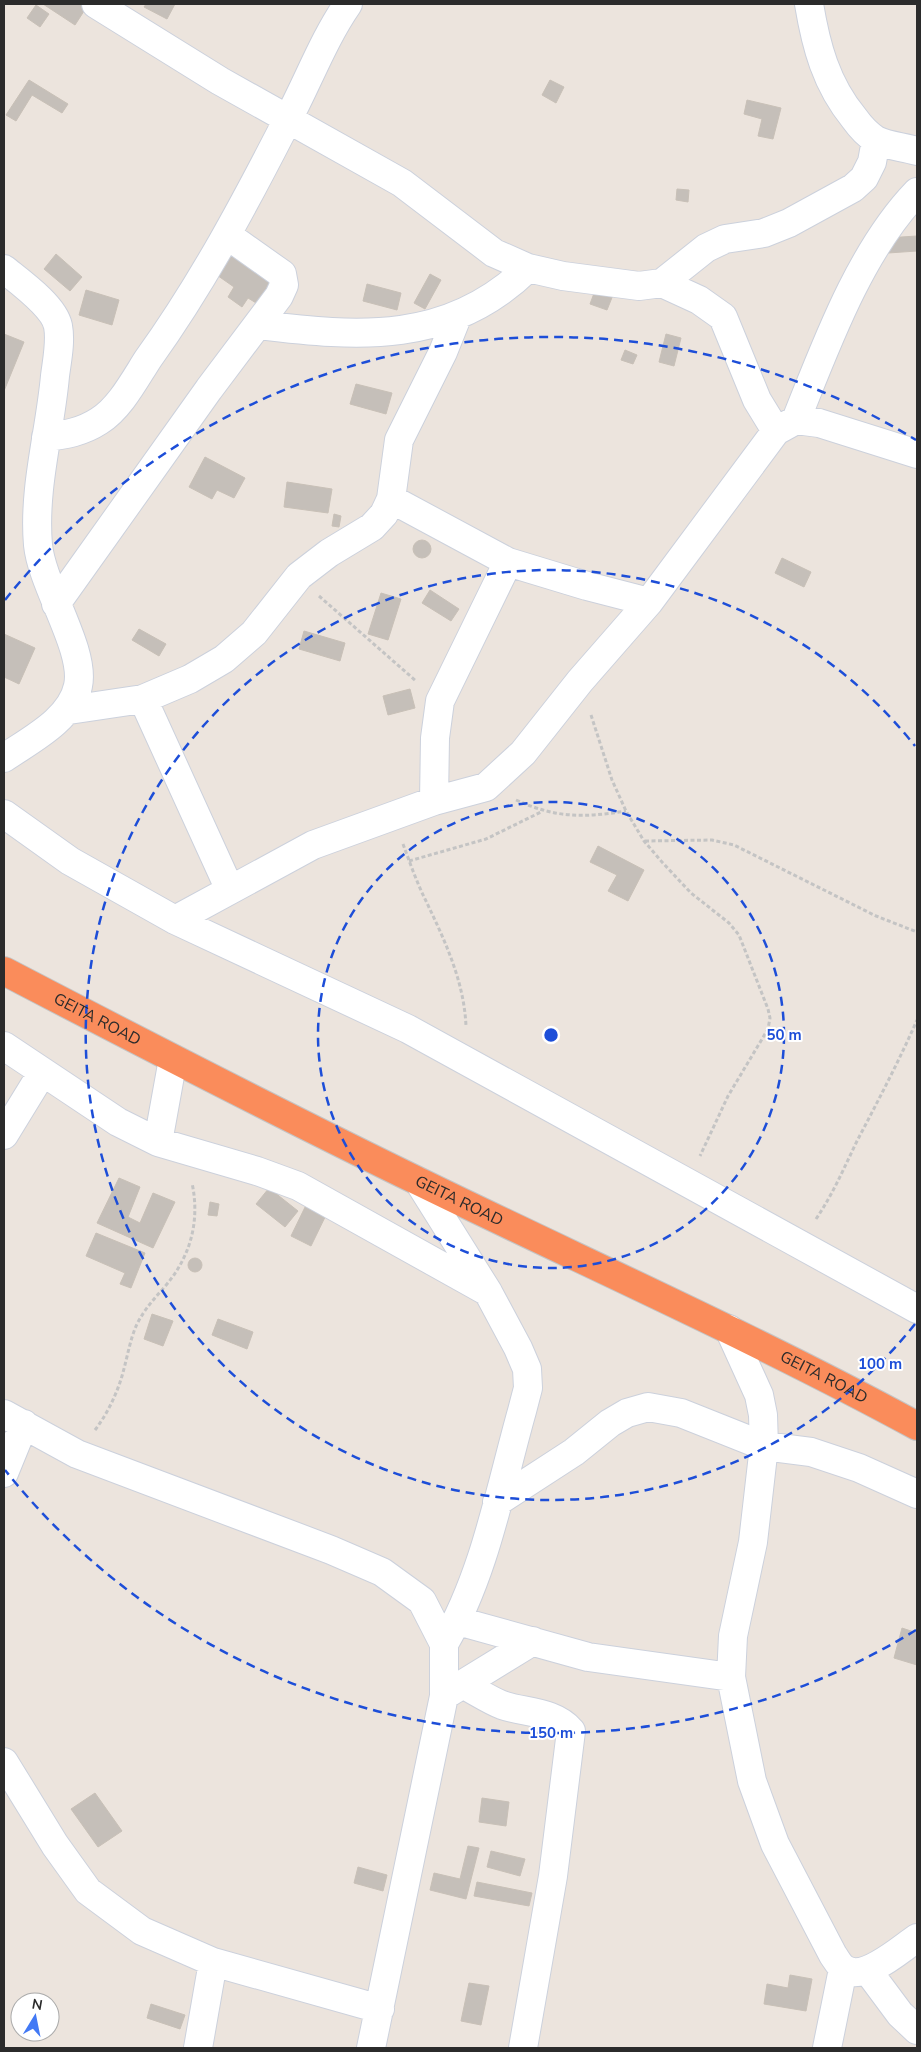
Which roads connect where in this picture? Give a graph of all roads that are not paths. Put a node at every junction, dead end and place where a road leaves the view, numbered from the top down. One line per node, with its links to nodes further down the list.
1 (96, 4): 4 (street)
2 (348, 4): 4 (street)
3 (809, 4): 5 (street)
4 (288, 119): 8 (street); 9 (street)
5 (876, 140): 6 (street); 11 (street)
6 (917, 151)
7 (917, 192): 14 (street)
8 (227, 235): 13 (street); 15 (street)
9 (528, 268): 11 (street); 12 (street)
10 (4, 270): 15 (street)
11 (662, 283): 14 (street)
12 (457, 317): 13 (street); 17 (street)
13 (258, 325): 20 (street)
14 (786, 426): 16 (street); 19 (street)
15 (46, 438): 20 (street)
16 (917, 454)
17 (391, 499): 18 (street); 21 (street)
18 (508, 562): 19 (street); 24 (street)
19 (649, 602): 24 (street)
20 (56, 604): 22 (street)
21 (143, 699): 22 (street); 26 (street)
22 (69, 710): 23 (street)
23 (4, 758)
24 (434, 801): 26 (street)
25 (4, 814): 27 (street)
26 (230, 890): 27 (street)
27 (175, 920): 36 (street)
28 (4, 971): 30 (highway, GEITA ROAD)
29 (4, 1046): 31 (street)
30 (173, 1059): 33 (street); 34 (highway, GEITA ROAD)
31 (42, 1073): 32 (street); 33 (street)
32 (4, 1135)
33 (167, 1146): 35 (street)
34 (420, 1182): 35 (street); 37 (highway, GEITA ROAD)
35 (488, 1292): 43 (street)
36 (917, 1309)
37 (729, 1329): 39 (highway, GEITA ROAD); 40 (street)
38 (14, 1419): 41 (street); 46 (street)
39 (917, 1426)
40 (764, 1446): 42 (street); 43 (street); 47 (street)
41 (4, 1473)
42 (917, 1494)
43 (497, 1502): 44 (street)
44 (458, 1620): 45 (street); 46 (street)
45 (533, 1641): 47 (street); 48 (street)
46 (444, 1644): 48 (street)
47 (731, 1677): 52 (street)
48 (454, 1690): 53 (street); 57 (street)
49 (4, 1762): 51 (street)
50 (917, 1938): 52 (street)
51 (213, 1962): 53 (street); 55 (street)
52 (856, 1970): 54 (street); 58 (street)
53 (380, 2009): 56 (street)
54 (917, 2030)
55 (198, 2048)
56 (371, 2048)
57 (523, 2048)
58 (827, 2048)

